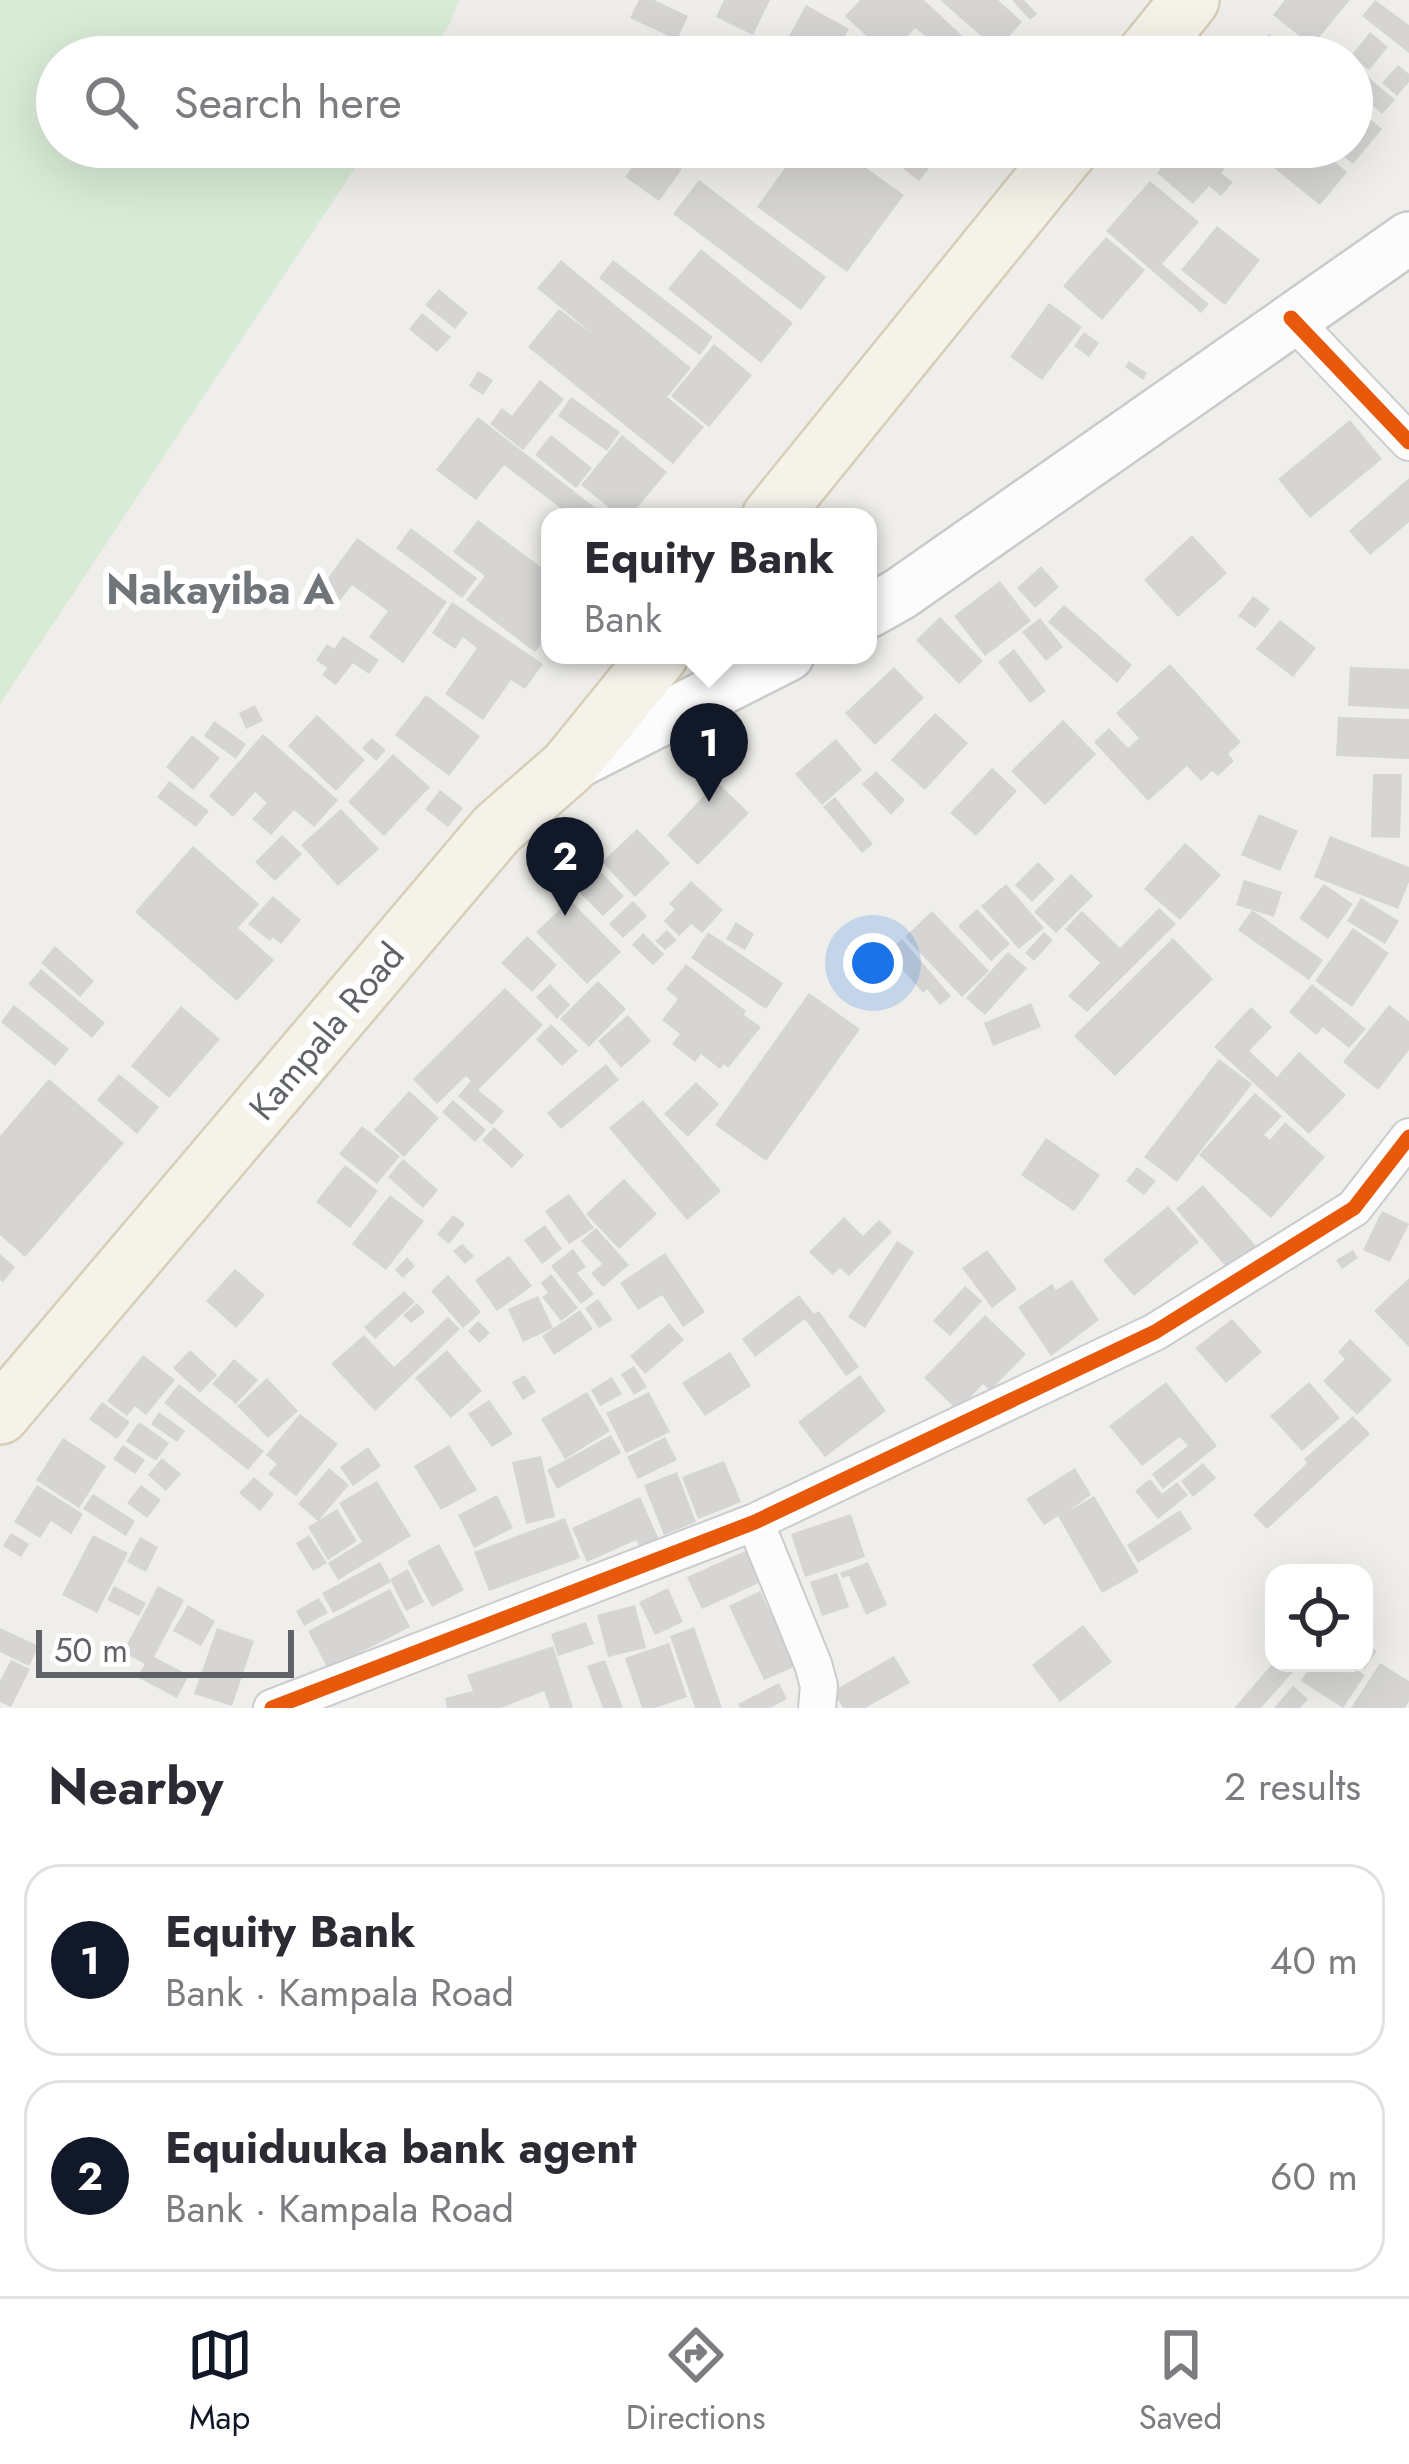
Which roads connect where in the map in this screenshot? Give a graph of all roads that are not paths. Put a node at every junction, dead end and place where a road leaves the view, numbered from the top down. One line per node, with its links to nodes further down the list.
1 (1190, 0): 2 (main road)
2 (1161, 36)
3 (1054, 168): 7 (main road)
4 (1409, 238): 5 (main road)
5 (1291, 318): 6 (street); 8 (main road)
6 (1409, 442)
7 (778, 508)
8 (877, 607)
9 (652, 664): 11 (main road, Kampala Road)
10 (770, 664): 11 (main road)
11 (568, 767): 13 (main road, Kampala Road)
12 (1409, 1137): 14 (street)
13 (0, 1415)
14 (755, 1522): 15 (street); 16 (street)
15 (272, 1708)
16 (817, 1708)

